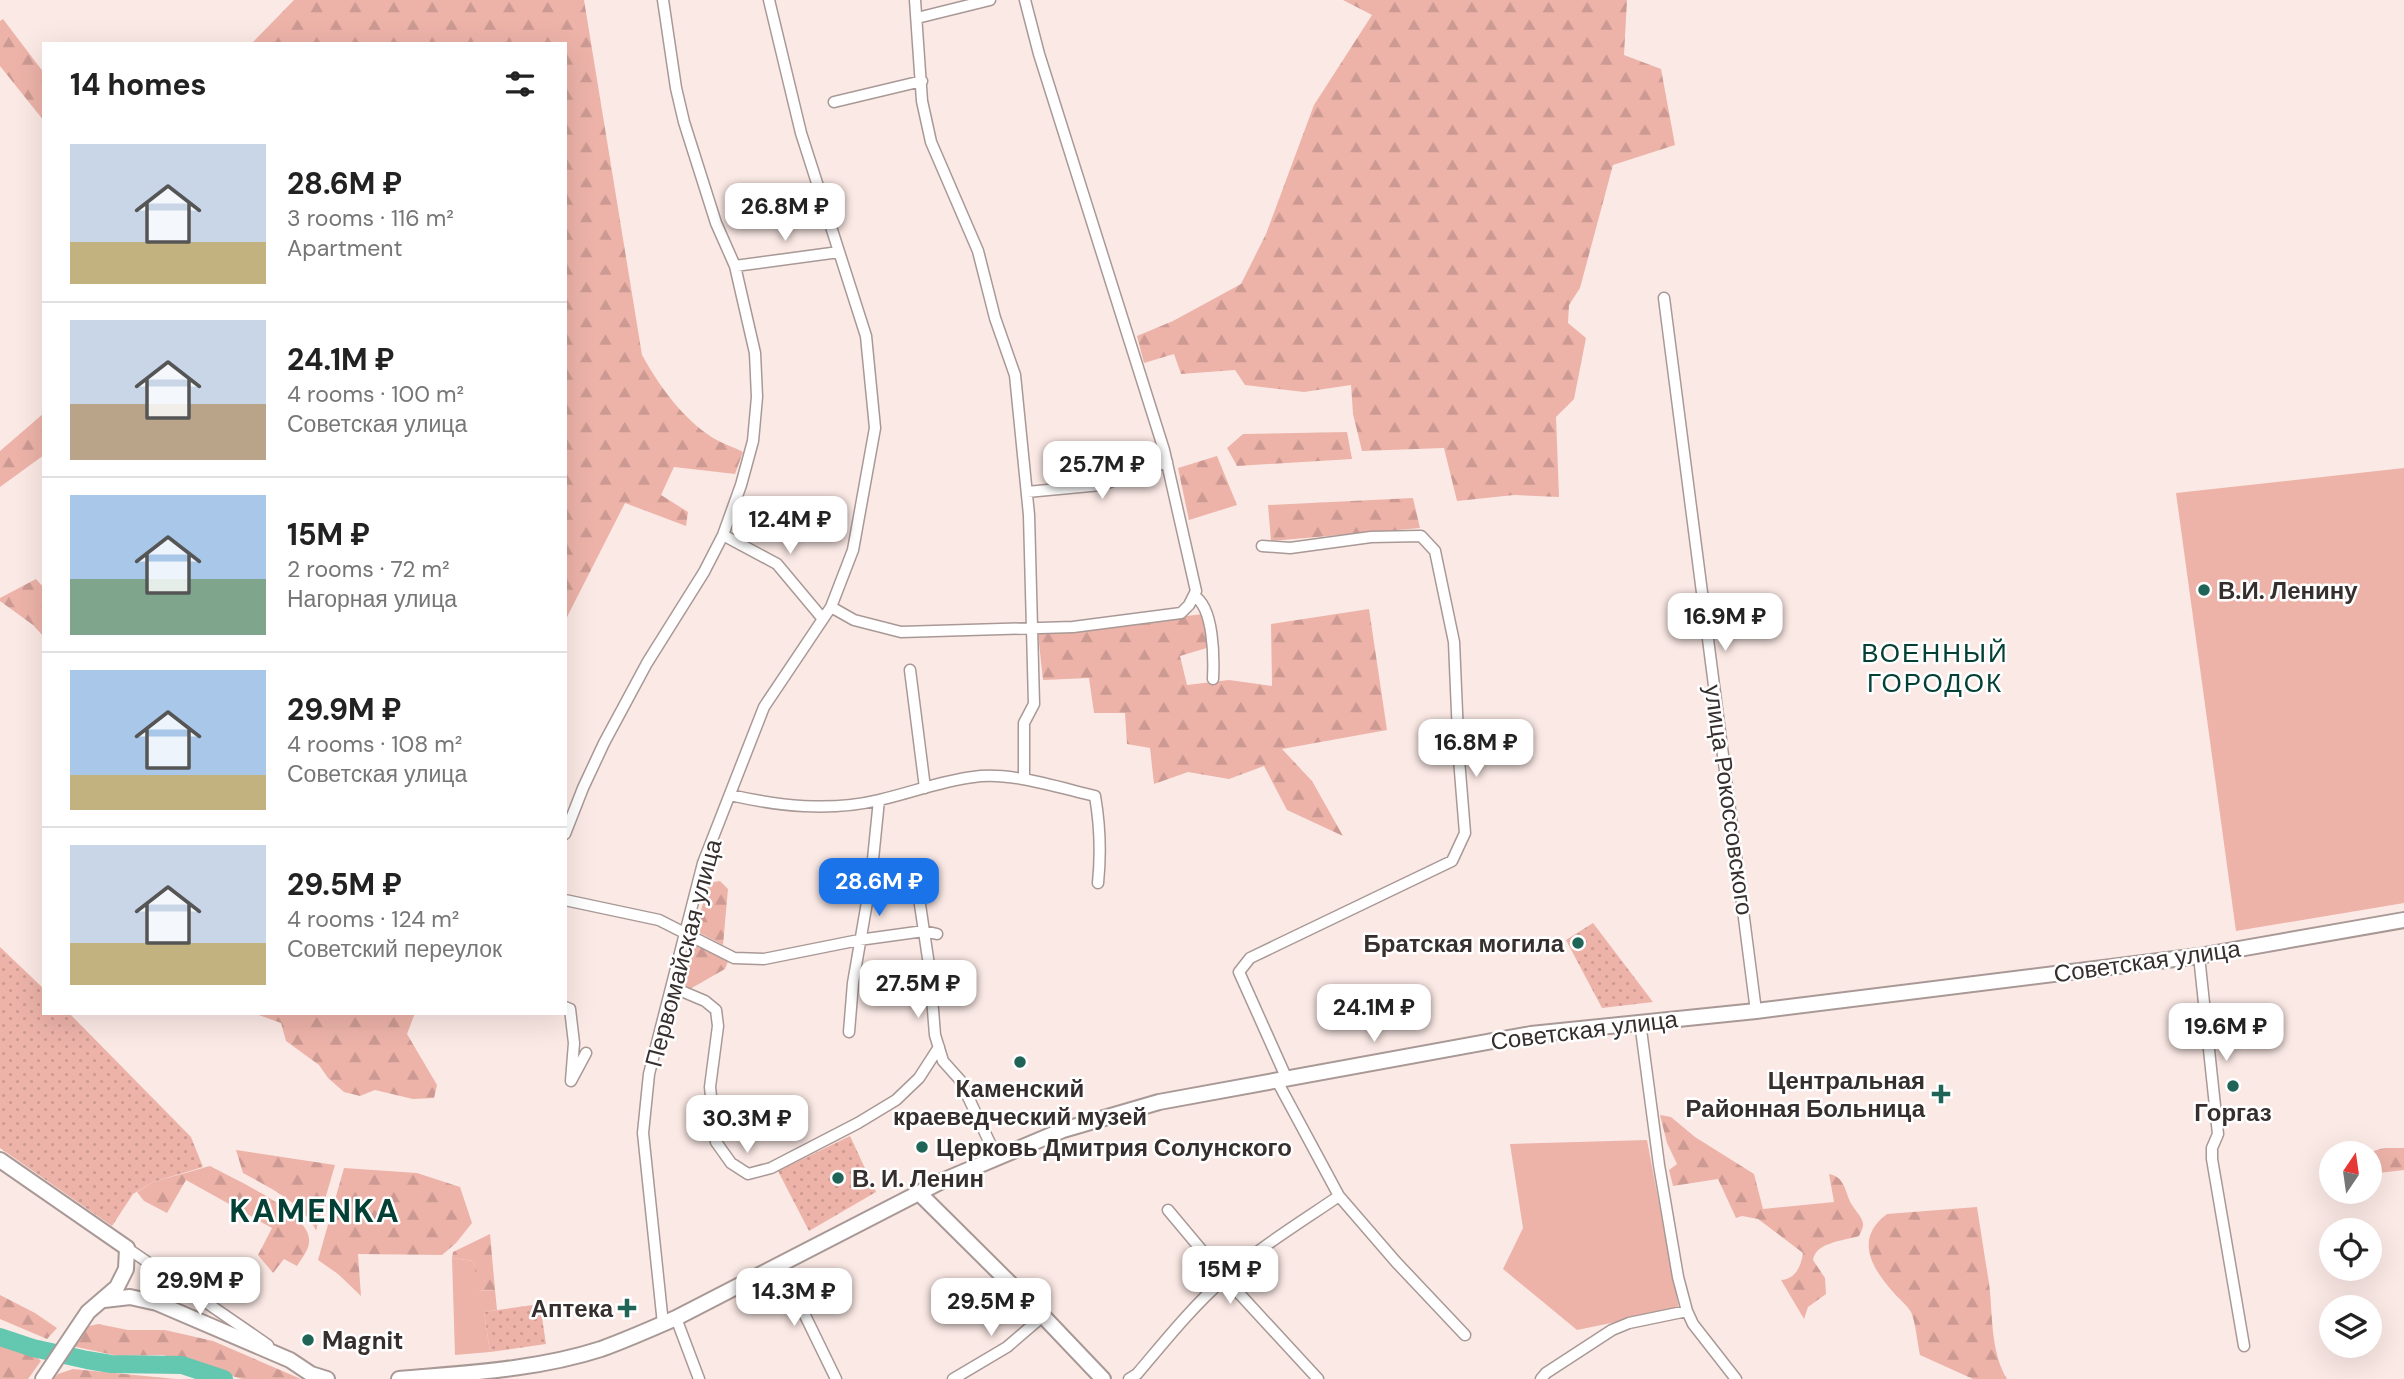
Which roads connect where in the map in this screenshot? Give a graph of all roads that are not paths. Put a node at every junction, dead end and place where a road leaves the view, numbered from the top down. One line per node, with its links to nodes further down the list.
1 (663, 0): 10 (street)
2 (769, 0): 9 (street, Первомайская улица)
3 (915, 0): 6 (street)
4 (990, 0): 6 (street)
5 (1025, 0): 12 (street)
6 (917, 18): 7 (street)
7 (922, 81): 8 (street); 13 (street)
8 (834, 102)
9 (839, 252): 10 (street); 17 (street, Первомайская улица)
10 (735, 266): 14 (street)
11 (1664, 298): 38 (street, улица Рокоссовского)
12 (1167, 462): 13 (street); 16 (street)
13 (1027, 492): 19 (street)
14 (723, 535): 18 (street); 26 (street)
15 (1262, 546): 43 (street)
16 (1194, 596): 19 (street); 21 (street)
17 (831, 607): 18 (street, Первомайская улица); 19 (street)
18 (823, 619): 24 (street, Первомайская улица)
19 (1030, 629): 22 (street)
20 (910, 670): 23 (street)
21 (1213, 678)
22 (1024, 779): 23 (street); 28 (street)
23 (925, 788): 25 (street)
24 (730, 795): 25 (street); 32 (street, Первомайская улица)
25 (879, 800): 34 (street)
26 (567, 829)
27 (927, 869): 31 (street)
28 (1098, 883)
29 (567, 900): 32 (street)
30 (2404, 920): 35 (main road, Советская улица)
31 (924, 931): 33 (street); 34 (street); 41 (street)
32 (686, 933): 34 (street); 36 (street, Первомайская улица)
33 (937, 934)
34 (859, 940): 40 (street)
35 (2199, 956): 38 (main road, Советская улица); 57 (street)
36 (672, 987): 41 (street); 55 (street, Первомайская улица)
37 (567, 1008): 42 (street)
38 (1756, 1011): 39 (main road, Советская улица)
39 (1640, 1022): 43 (main road, Советская улица); 53 (street)
40 (849, 1032)
41 (939, 1047): 44 (street)
42 (586, 1053)
43 (1281, 1078): 44 (main road, Советская улица); 47 (street)
44 (997, 1158): 46 (main road, Советская улица)
45 (0, 1160): 49 (main road)
46 (919, 1193): 50 (main road, Советская улица); 54 (main road)
47 (1339, 1196): 51 (street); 56 (street)
48 (1168, 1210): 51 (street)
49 (127, 1248): 52 (main road); 58 (street)
50 (780, 1264): 55 (main road, Советская улица); 64 (street)
51 (1225, 1278): 67 (street); 68 (street)
52 (104, 1300): 58 (main road); 60 (main road)
53 (1687, 1311): 69 (street); 70 (street)
54 (1043, 1316): 65 (street); 66 (main road)
55 (669, 1321): 59 (main road, Советская улица); 63 (street, Первомайская улица)
56 (1465, 1335)
57 (2244, 1346)
58 (290, 1360): 61 (main road)
59 (437, 1377): 62 (main road, Советская улица)
60 (44, 1378)
61 (327, 1379)
62 (398, 1379)
63 (699, 1379)
64 (836, 1379)
65 (953, 1379)
66 (1103, 1379)
67 (1129, 1379)
68 (1318, 1379)
69 (1541, 1379)
70 (1736, 1379)

